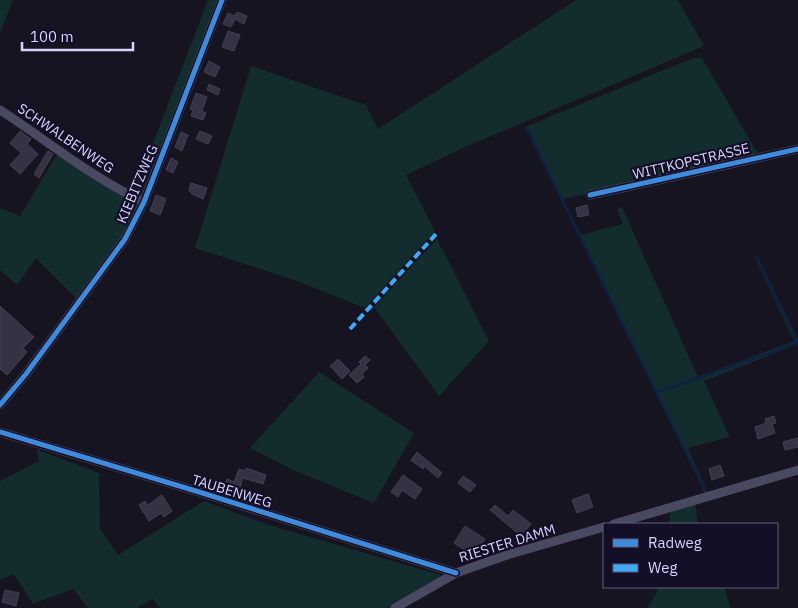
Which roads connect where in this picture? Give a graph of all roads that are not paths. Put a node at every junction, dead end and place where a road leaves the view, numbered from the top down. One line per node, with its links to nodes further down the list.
1 (222, 0): 5 (street, KIEBITZWEG)
2 (0, 110): 5 (street, SCHWALBENWEG)
3 (798, 148): 4 (street, WITTKOPSTRASSE)
4 (590, 195)
5 (144, 202): 6 (street, KIEBITZWEG)
6 (0, 404)
7 (0, 432): 11 (street, TAUBENWEG)
8 (798, 470): 9 (street)
9 (617, 523)
10 (603, 527): 11 (street, RIESTER DAMM)
11 (456, 573): 12 (street, RIESTER DAMM)
12 (395, 608)

